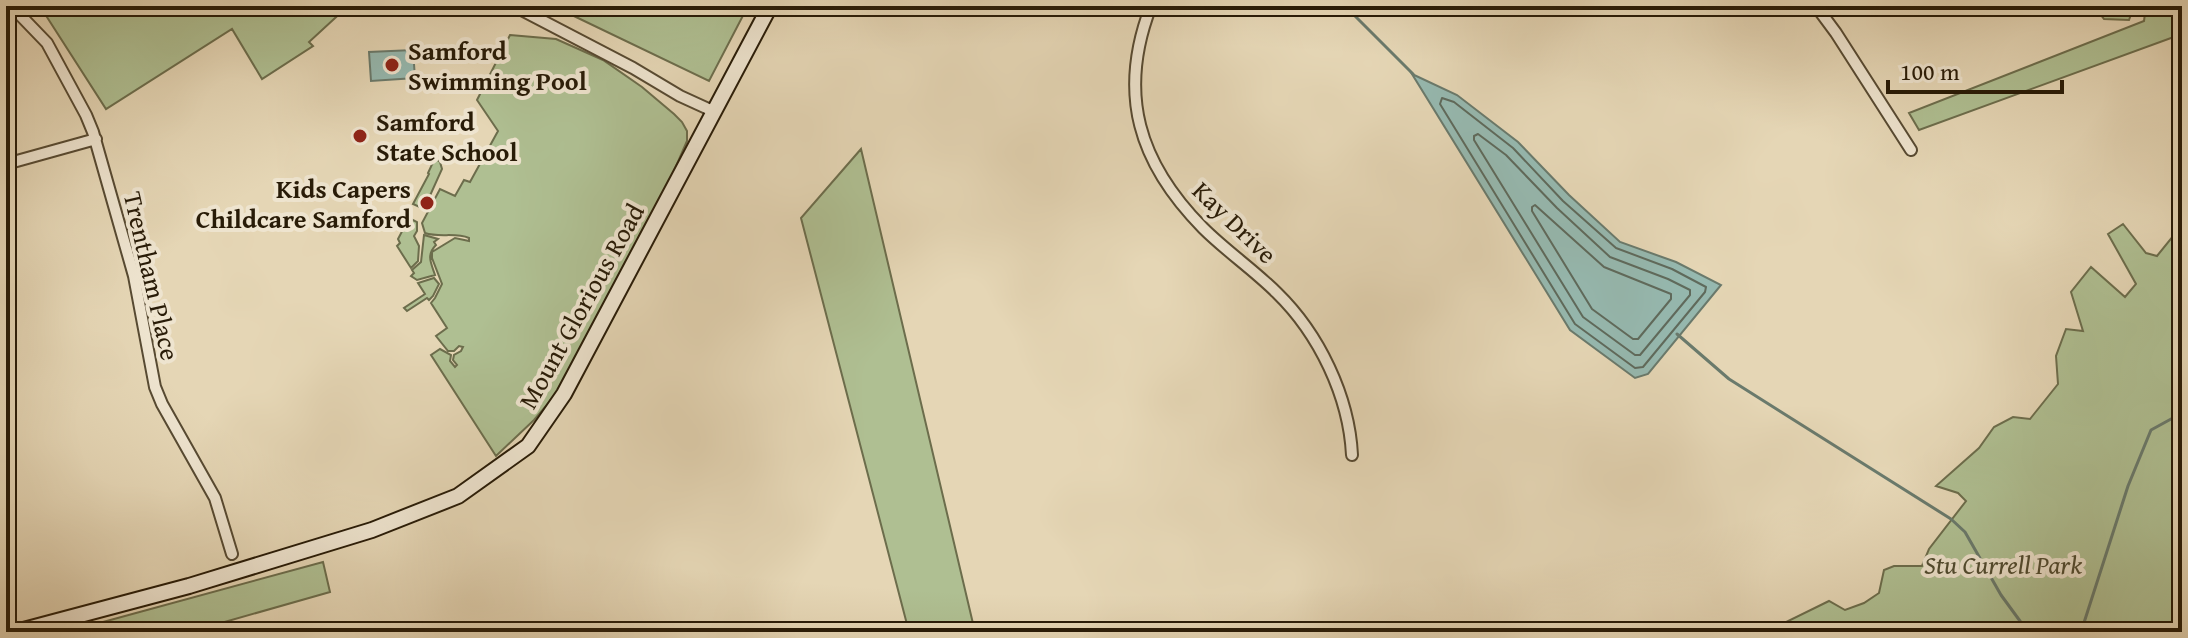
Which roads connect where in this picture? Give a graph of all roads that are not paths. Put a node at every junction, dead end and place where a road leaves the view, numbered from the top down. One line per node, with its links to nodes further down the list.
1 (514, 6): 6 (street)
2 (770, 6): 6 (main road, Mount Glorious Road)
3 (1151, 6): 10 (street, Kay Drive)
4 (1816, 6): 8 (street)
5 (20, 15): 7 (street, Trentham Place)
6 (715, 112): 12 (main road, Mount Glorious Road)
7 (96, 139): 9 (street); 11 (street, Trentham Place)
8 (1911, 150)
9 (6, 164)
10 (1352, 455)
11 (232, 554)
12 (69, 618): 13 (main road, Mount Glorious Road); 14 (main road, Mount Glorious Road)
13 (16, 632)
14 (35, 632)

